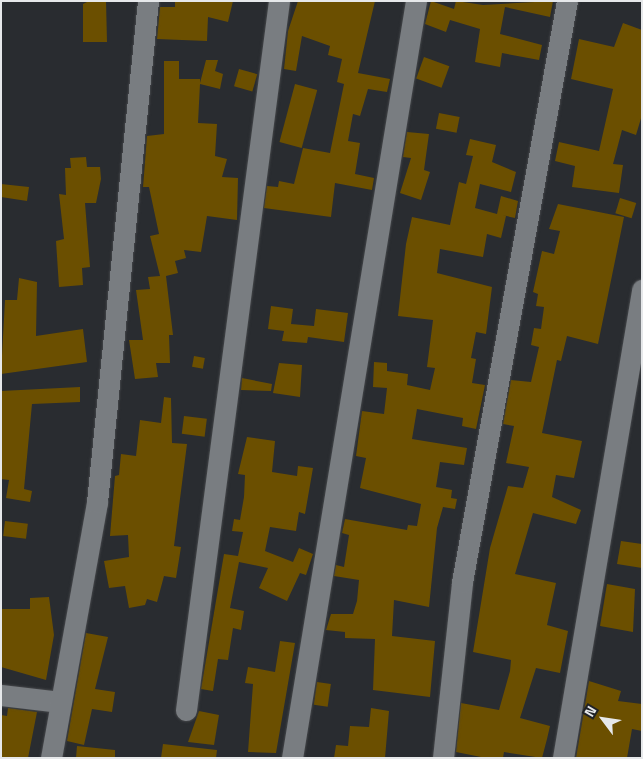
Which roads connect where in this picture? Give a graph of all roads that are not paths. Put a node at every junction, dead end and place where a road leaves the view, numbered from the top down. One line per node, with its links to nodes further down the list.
1 (148, 1): 7 (street)
2 (279, 1): 8 (street)
3 (416, 1): 10 (street)
4 (568, 1): 11 (street)
5 (642, 290): 12 (street)
6 (1, 695): 7 (street)
7 (61, 702): 9 (street)
8 (186, 710)
9 (51, 758)
10 (292, 758)
11 (444, 758)
12 (563, 758)

